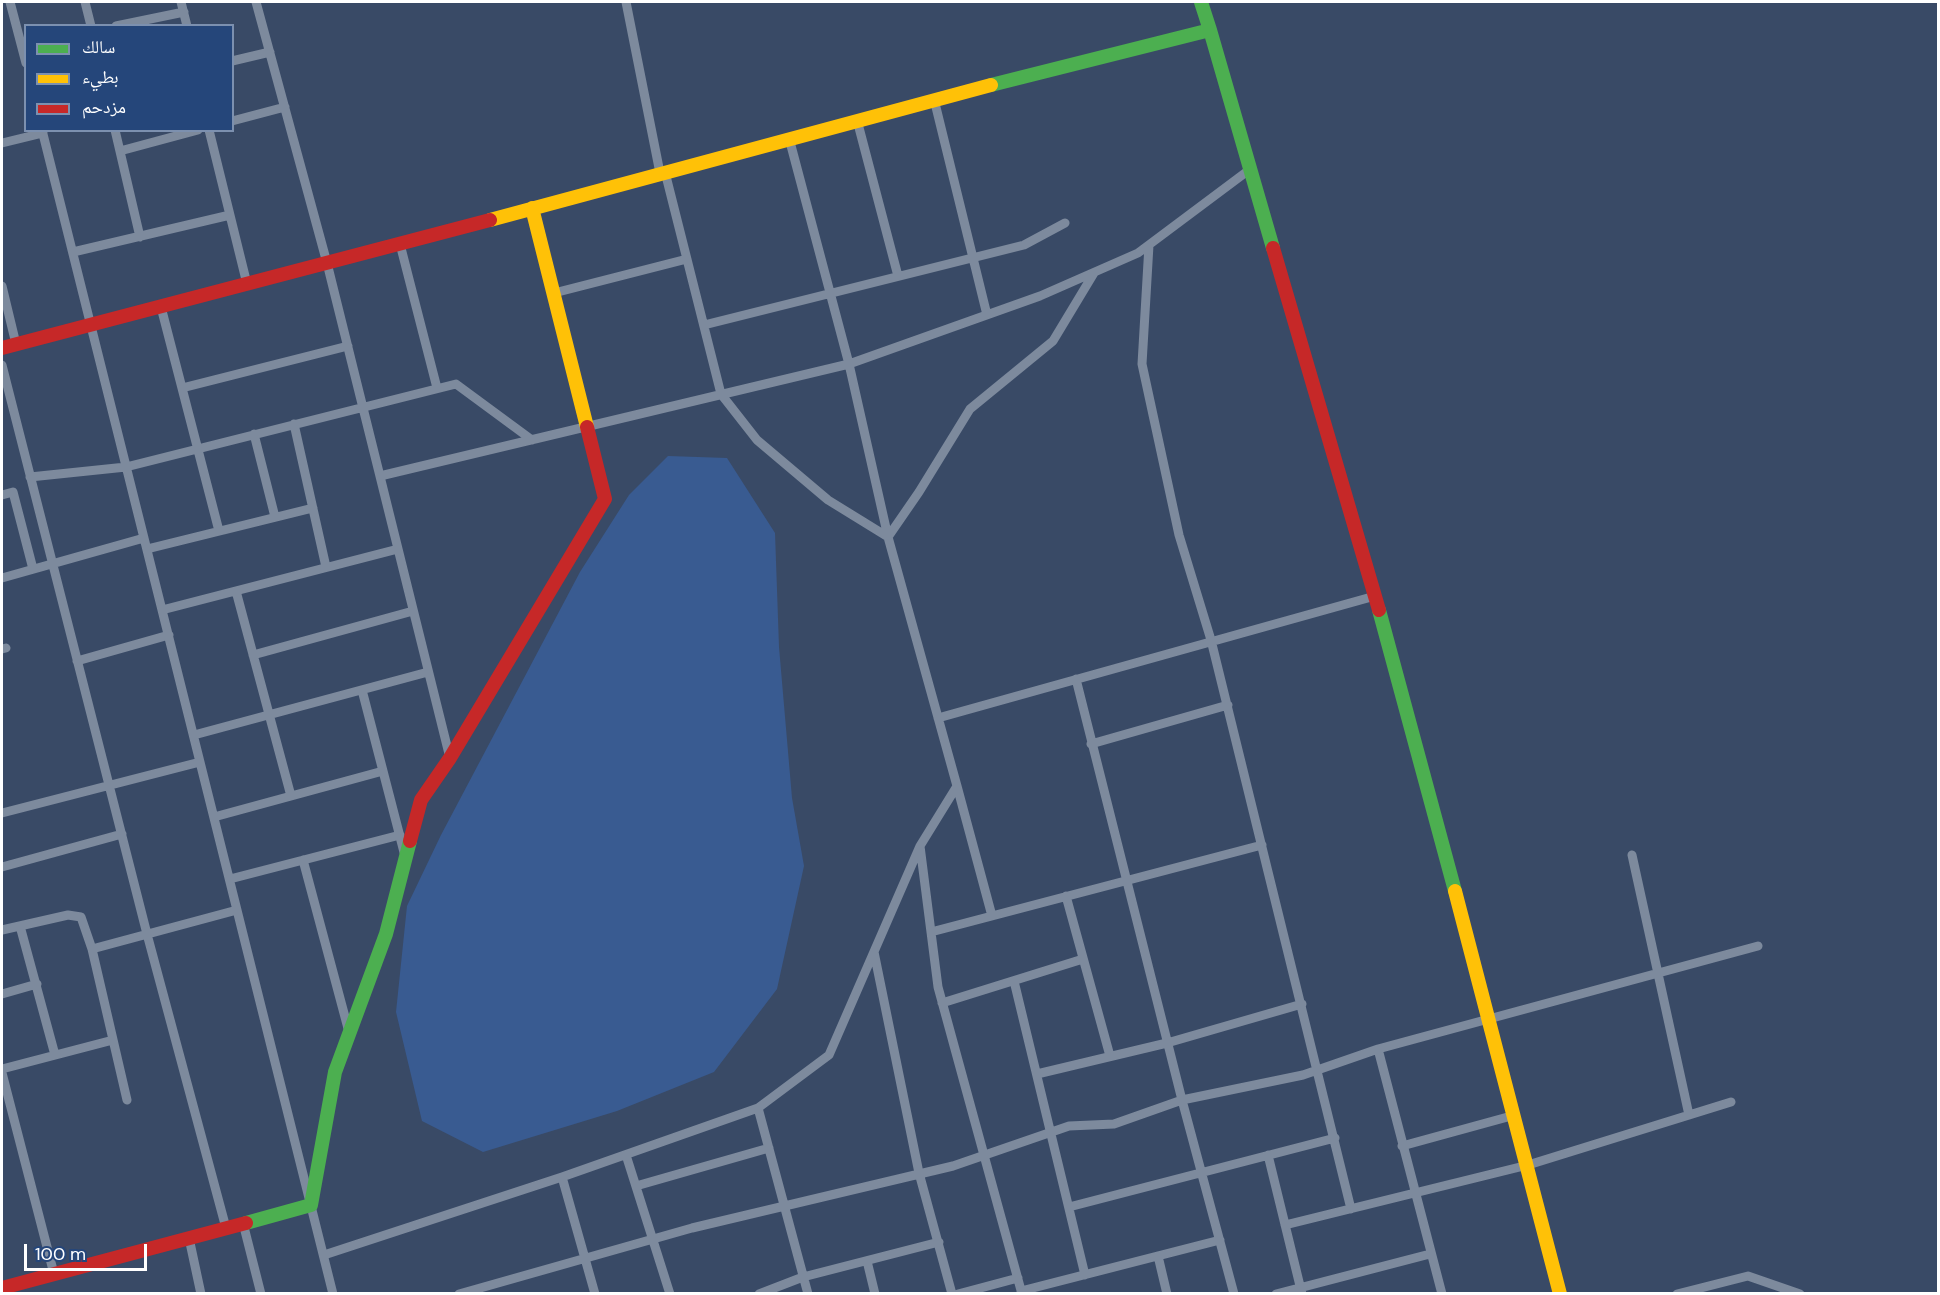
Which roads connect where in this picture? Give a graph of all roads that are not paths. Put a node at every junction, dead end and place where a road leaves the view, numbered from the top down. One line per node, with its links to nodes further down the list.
1 (10, 2): 11 (street)
2 (85, 2): 7 (street)
3 (256, 2): 12 (street)
4 (626, 2): 26 (street)
5 (1201, 2): 10 (main road)
6 (183, 7): 8 (street); 9 (street)
7 (91, 24)
8 (123, 24)
9 (187, 24)
10 (1210, 30): 14 (main road); 25 (main road)
11 (24, 47)
12 (270, 52): 13 (street); 15 (street)
13 (234, 61)
14 (934, 99): 17 (main road); 34 (street)
15 (285, 107): 16 (street); 36 (street)
16 (234, 120)
17 (857, 120): 22 (main road); 38 (street)
18 (43, 132): 23 (street); 33 (street)
19 (115, 132): 24 (street)
20 (191, 132): 24 (street)
21 (209, 132): 28 (street)
22 (789, 138): 26 (main road); 42 (street)
23 (2, 143)
24 (120, 152): 30 (street)
25 (1249, 170): 32 (street); 77 (main road)
26 (663, 172): 27 (main road); 35 (street)
27 (532, 208): 31 (main road); 41 (main road)
28 (230, 215): 30 (street); 40 (street)
29 (1065, 223): 34 (street)
30 (140, 237): 33 (street)
31 (400, 244): 36 (main road); 53 (street)
32 (1149, 245): 37 (street); 81 (street)
33 (73, 252): 45 (street)
34 (973, 258): 38 (street); 44 (street)
35 (687, 259): 41 (street); 46 (street)
36 (327, 263): 40 (main road); 48 (street)
37 (1094, 273): 44 (street); 68 (street)
38 (898, 276): 42 (street)
39 (2, 285): 47 (street)
40 (247, 285): 43 (main road)
41 (554, 293): 57 (main road)
42 (830, 293): 46 (street); 50 (street)
43 (161, 307): 45 (main road); 52 (street)
44 (987, 315): 50 (street)
45 (91, 325): 47 (main road); 61 (street)
46 (704, 325): 54 (street)
47 (16, 344): 49 (main road)
48 (348, 346): 52 (street); 55 (street)
49 (2, 348)
50 (849, 364): 54 (street); 68 (street)
51 (2, 365): 63 (street)
52 (182, 388): 60 (street)
53 (438, 388): 55 (street); 59 (street)
54 (721, 394): 57 (street); 68 (street)
55 (362, 406): 56 (street); 62 (street)
56 (294, 424): 58 (street); 65 (street)
57 (587, 427): 59 (street); 92 (main road)
58 (254, 434): 60 (street); 66 (street)
59 (532, 440): 62 (street)
60 (197, 448): 61 (street); 67 (street)
61 (126, 467): 63 (street); 69 (street)
62 (380, 476): 71 (street)
63 (30, 477): 72 (street)
64 (2, 495): 74 (street)
65 (313, 508): 66 (street); 73 (street)
66 (275, 517): 67 (street)
67 (219, 531): 70 (street)
68 (888, 537): 89 (street)
69 (144, 538): 70 (street); 72 (street)
70 (147, 549): 78 (street)
71 (398, 549): 73 (street); 79 (street)
72 (52, 564): 74 (street); 83 (street)
73 (326, 567): 76 (street)
74 (33, 569): 75 (street)
75 (2, 578)
76 (236, 591): 78 (street); 82 (street)
77 (1375, 596): 81 (street); 127 (main road)
78 (162, 610): 80 (street)
79 (413, 612): 82 (street); 84 (street)
80 (168, 635): 83 (street); 90 (street)
81 (1211, 640): 85 (street); 87 (street)
82 (253, 655): 88 (street)
83 (77, 661): 95 (street)
84 (428, 672): 86 (street); 92 (street)
85 (1076, 679): 89 (street); 91 (street)
86 (362, 690): 88 (street); 94 (street)
87 (1227, 705): 91 (street); 102 (street)
88 (269, 715): 90 (street); 97 (street)
89 (938, 718): 96 (street)
90 (194, 735): 93 (street)
91 (1091, 744): 109 (street)
92 (450, 758): 105 (main road)
93 (200, 762): 95 (street); 99 (street)
94 (383, 771): 97 (street); 101 (street)
95 (109, 786): 98 (street); 100 (street)
96 (957, 786): 103 (street); 112 (street)
97 (291, 796): 99 (street)
98 (2, 812)
99 (214, 817): 108 (street)
100 (122, 834): 107 (street); 116 (street)
101 (400, 835): 105 (street); 106 (street)
102 (1262, 844): 109 (street); 126 (street)
103 (920, 846): 115 (street); 119 (street)
104 (1632, 855): 121 (street)
105 (406, 859): 128 (main road)
106 (303, 860): 108 (street); 128 (street)
107 (2, 867)
108 (230, 879): 111 (street)
109 (1126, 880): 110 (street); 130 (street)
110 (1066, 896): 112 (street); 120 (street)
111 (237, 910): 116 (street); 156 (street)
112 (992, 916): 115 (street)
113 (20, 926): 114 (street); 118 (street); 123 (street)
114 (2, 930)
115 (931, 932): 125 (street)
116 (147, 934): 118 (street); 162 (street)
117 (1758, 946): 121 (street)
118 (92, 949): 129 (street)
119 (874, 952): 140 (street); 152 (street)
120 (1083, 959): 122 (street); 133 (street)
121 (1658, 973): 127 (street); 142 (street)
122 (1014, 981): 125 (street); 136 (street)
123 (37, 984): 124 (street); 132 (street)
124 (2, 994)
125 (942, 1003): 148 (street)
126 (1302, 1004): 130 (street); 134 (street)
127 (1489, 1019): 131 (street); 141 (main road)
128 (350, 1033): 156 (main road)
129 (113, 1040): 132 (street); 137 (street)
130 (1167, 1043): 133 (street); 138 (street)
131 (1378, 1049): 134 (street); 145 (street)
132 (55, 1055): 135 (street)
133 (1110, 1056): 136 (street)
134 (1318, 1070): 138 (street); 144 (street)
135 (2, 1071): 172 (street)
136 (1037, 1074): 143 (street)
137 (127, 1100)
138 (1182, 1100): 143 (street); 151 (street)
139 (1731, 1102): 142 (street)
140 (758, 1108): 146 (street); 147 (street)
141 (1515, 1115): 145 (street); 150 (main road)
142 (1689, 1115): 150 (street)
143 (1051, 1133): 148 (street); 158 (street)
144 (1335, 1138): 149 (street); 159 (street)
145 (1402, 1146): 155 (street)
146 (769, 1148): 154 (street); 157 (street)
147 (626, 1155): 153 (street); 154 (street)
148 (984, 1155): 152 (street); 175 (street)
149 (1268, 1155): 151 (street); 161 (street)
150 (1528, 1165): 155 (street); 195 (main road)
151 (1203, 1172): 158 (street); 165 (street)
152 (919, 1173): 157 (street); 166 (street)
153 (562, 1178): 168 (street); 170 (street)
154 (636, 1186): 164 (street)
155 (1415, 1193): 159 (street); 167 (street)
156 (311, 1205): 160 (main road); 168 (street)
157 (784, 1206): 164 (street); 174 (street)
158 (1069, 1207): 173 (street)
159 (1351, 1209): 161 (street)
160 (243, 1224): 162 (main road); 181 (street)
161 (1285, 1225): 177 (street)
162 (226, 1228): 163 (main road)
163 (189, 1238): 172 (main road); 180 (street)
164 (652, 1239): 170 (street); 185 (street)
165 (1220, 1240): 169 (street); 192 (street)
166 (939, 1242): 171 (street); 189 (street)
167 (1430, 1254): 177 (street); 194 (street)
168 (324, 1255): 182 (street)
169 (1158, 1256): 173 (street); 191 (street)
170 (585, 1258): 183 (street); 184 (street)
171 (867, 1261): 174 (street); 188 (street)
172 (54, 1274): 176 (main road)
173 (1085, 1275): 179 (street)
174 (803, 1277): 186 (street); 187 (street)
175 (1018, 1278): 179 (street); 190 (street)
176 (2, 1288)
177 (1301, 1290): 193 (street)
178 (1708, 1290): 196 (street); 197 (street)
179 (1022, 1292)
180 (201, 1293)
181 (261, 1293)
182 (333, 1293)
183 (459, 1293)
184 (595, 1293)
185 (670, 1293)
186 (759, 1293)
187 (808, 1293)
188 (875, 1293)
189 (952, 1293)
190 (958, 1293)
191 (1167, 1293)
192 (1234, 1293)
193 (1276, 1293)
194 (1442, 1293)
195 (1560, 1293)
196 (1677, 1293)
197 (1800, 1293)

